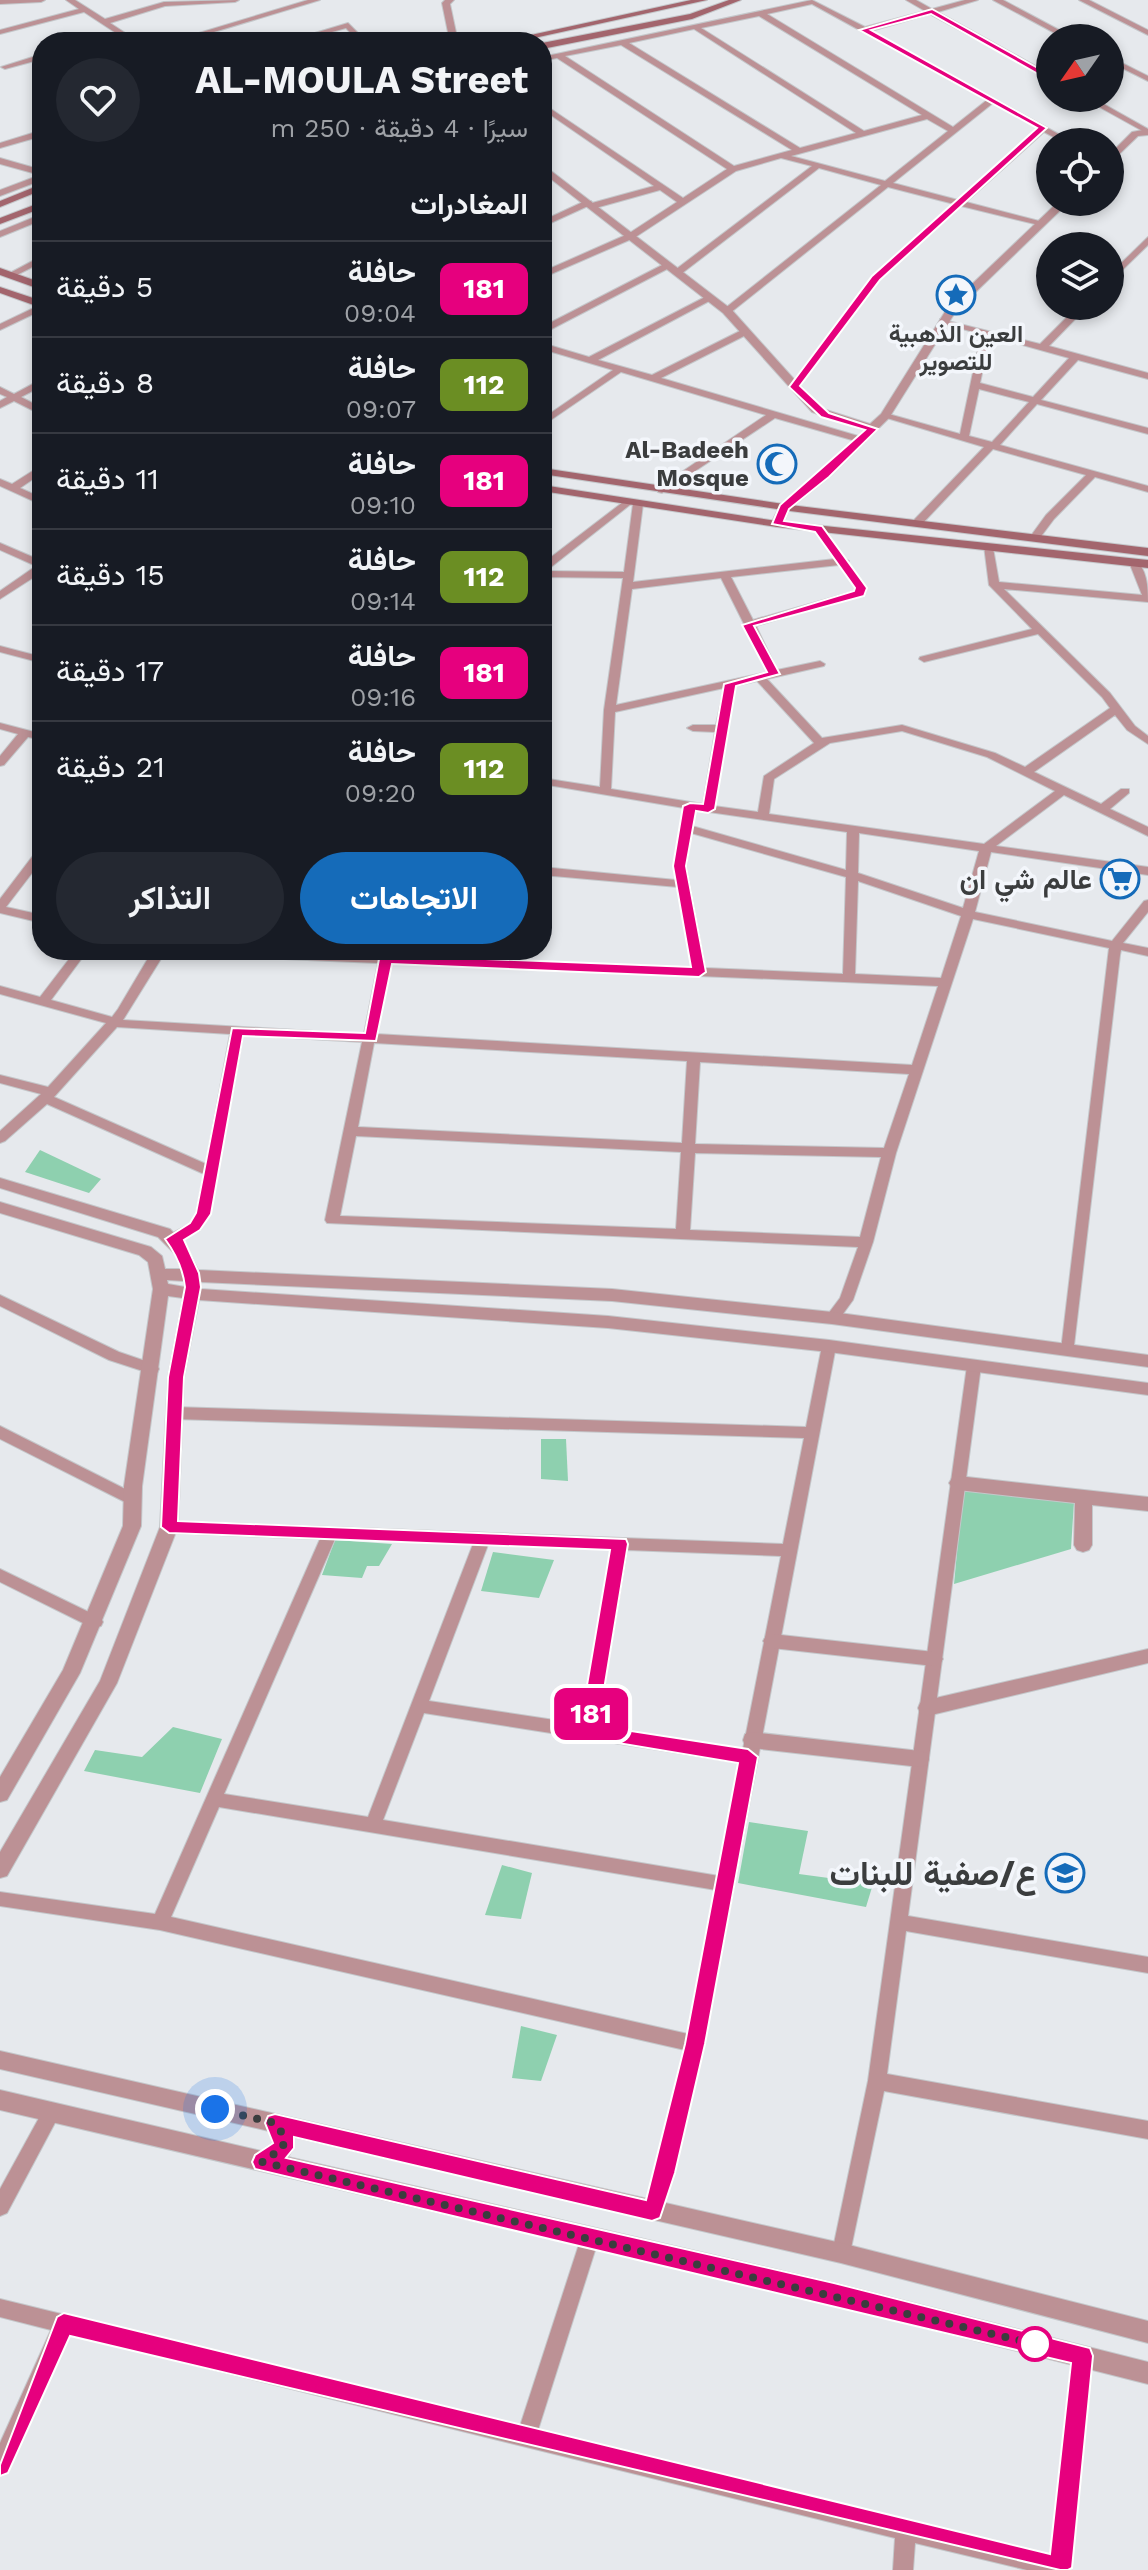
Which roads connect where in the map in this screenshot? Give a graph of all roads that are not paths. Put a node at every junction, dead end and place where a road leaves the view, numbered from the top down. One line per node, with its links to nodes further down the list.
1 (41, 0): 11 (street)
2 (235, 0): 15 (street)
3 (316, 0): 21 (street)
4 (450, 0): 24 (street)
5 (703, 0): 25 (main road)
6 (737, 0): 28 (main road)
7 (910, 0): 13 (street)
8 (974, 0): 13 (street)
9 (997, 0): 16 (street)
10 (1083, 0): 26 (street)
11 (0, 2)
12 (77, 3): 15 (street); 19 (street)
13 (932, 11): 18 (street); 34 (street)
14 (760, 13): 17 (street); 18 (street); 39 (street)
15 (104, 22): 20 (street)
16 (1043, 24)
17 (695, 27): 27 (street); 43 (street)
18 (864, 30): 36 (street)
19 (0, 32)
20 (120, 32)
21 (207, 32)
22 (324, 32): 23 (street)
23 (354, 32)
24 (452, 32)
25 (551, 32)
26 (1148, 33)
27 (622, 42): 29 (street); 48 (street)
28 (552, 44)
29 (559, 56): 30 (street); 53 (street)
30 (552, 57)
31 (32, 60): 33 (street)
32 (1124, 66): 35 (street)
33 (5, 67)
34 (1036, 69)
35 (1148, 79)
36 (992, 100): 40 (street); 41 (street)
37 (1112, 112): 42 (street)
38 (552, 115): 59 (street)
39 (928, 116): 41 (street); 43 (street)
40 (1043, 128)
41 (953, 131): 58 (street)
42 (1148, 132): 46 (street)
43 (863, 134): 48 (street)
44 (1036, 134): 64 (street)
45 (32, 136): 47 (street)
46 (1124, 145)
47 (0, 146)
48 (799, 151): 49 (street)
49 (782, 156): 52 (street); 53 (street)
50 (0, 161): 51 (street)
51 (15, 165): 54 (street); 55 (street)
52 (816, 167): 58 (street); 78 (street)
53 (733, 169): 63 (street)
54 (0, 170)
55 (32, 171)
56 (552, 175): 66 (street)
57 (32, 179): 62 (street)
58 (887, 184): 64 (street); 86 (street)
59 (661, 187): 63 (street); 66 (street)
60 (32, 190): 62 (main road)
61 (32, 191): 65 (main road)
62 (4, 192)
63 (683, 202): 74 (street)
64 (958, 203): 72 (street); 102 (street)
65 (0, 204)
66 (590, 204): 70 (street); 74 (street)
67 (32, 211): 71 (main road)
68 (32, 214): 73 (street)
69 (1049, 216): 72 (street)
70 (552, 220)
71 (0, 221)
72 (1040, 224): 88 (street)
73 (0, 234)
74 (631, 236): 78 (street); 79 (street)
75 (1148, 240): 77 (street)
76 (32, 263): 80 (street)
77 (1124, 265)
78 (673, 269): 83 (street); 89 (street)
79 (552, 271)
80 (5, 273): 81 (main road)
81 (32, 283)
82 (0, 290): 84 (main road)
83 (710, 298): 86 (street); 96 (street)
84 (32, 302)
85 (32, 311): 90 (street)
86 (727, 311): 91 (street)
87 (1069, 320): 93 (street)
88 (943, 321): 92 (street); 111 (street)
89 (552, 326)
90 (0, 327)
91 (745, 332): 100 (street); 102 (street)
92 (986, 333): 93 (street); 101 (street)
93 (1042, 348): 95 (street)
94 (552, 349): 96 (street)
95 (1076, 356): 99 (street); 106 (street)
96 (588, 361): 98 (street)
97 (1148, 361): 99 (street)
98 (620, 369): 100 (street); 110 (street)
99 (1143, 374)
100 (654, 378): 109 (street)
101 (975, 385): 106 (street); 114 (street)
102 (794, 387): 112 (street)
103 (32, 388): 105 (street)
104 (0, 390): 105 (street)
105 (13, 398): 107 (street); 108 (street)
106 (1037, 402): 113 (street); 116 (street)
107 (0, 405)
108 (32, 407)
109 (774, 414): 115 (street); 124 (street)
110 (552, 416)
111 (885, 416): 112 (street); 114 (street)
112 (873, 429): 115 (street)
113 (1148, 431)
114 (964, 438): 116 (street)
115 (862, 440): 127 (street)
116 (992, 446): 118 (street); 128 (street)
117 (552, 473): 124 (main road)
118 (1093, 474): 122 (street); 131 (street)
119 (32, 475): 121 (street)
120 (0, 482): 121 (street)
121 (13, 488): 125 (street)
122 (1148, 489)
123 (552, 490): 126 (main road)
124 (662, 490): 127 (main road)
125 (32, 497)
126 (633, 503): 129 (main road); 138 (street); 143 (street)
127 (784, 507): 128 (main road); 129 (street)
128 (917, 523): 131 (main road)
129 (777, 524): 130 (main road)
130 (818, 529): 133 (main road); 135 (street)
131 (1035, 537): 134 (main road)
132 (0, 546): 137 (street)
133 (988, 548): 136 (main road); 144 (street)
134 (1148, 552)
135 (844, 561): 142 (street); 147 (street)
136 (1134, 562): 139 (main road); 146 (street)
137 (32, 563)
138 (552, 564)
139 (1148, 564)
140 (552, 573): 143 (street)
141 (32, 574): 145 (street)
142 (725, 575): 143 (street); 147 (street)
143 (627, 580): 157 (street)
144 (994, 585): 146 (street); 148 (street)
145 (0, 596)
146 (1148, 597)
147 (748, 625): 153 (street)
148 (1040, 630): 151 (street); 156 (street)
149 (0, 649): 150 (street)
150 (32, 657)
151 (924, 659)
152 (820, 664): 153 (street)
153 (774, 674): 154 (street)
154 (760, 678): 155 (street); 164 (street)
155 (730, 684): 157 (street); 160 (street)
156 (1116, 709): 163 (street); 166 (street)
157 (610, 710): 170 (street)
158 (0, 726): 161 (street)
159 (693, 728): 160 (street)
160 (721, 729): 172 (street)
161 (25, 733): 162 (street); 165 (street)
162 (32, 735)
163 (1148, 741)
164 (821, 744): 166 (street); 174 (street)
165 (0, 763)
166 (1026, 772): 168 (street)
167 (552, 783): 170 (street)
168 (1063, 790): 173 (street); 178 (street)
169 (1125, 791): 173 (street)
170 (605, 793): 171 (street)
171 (690, 806): 172 (street); 175 (street)
172 (708, 809): 174 (street)
173 (1102, 809): 177 (street)
174 (763, 817): 176 (street)
175 (686, 828): 182 (street); 183 (street)
176 (853, 830): 178 (street); 182 (street)
177 (1148, 832)
178 (986, 848): 180 (street); 186 (street)
179 (32, 865): 185 (street)
180 (1148, 871)
181 (552, 872): 183 (street)
182 (852, 875): 186 (street); 195 (street)
183 (683, 884): 194 (street)
184 (1148, 904): 188 (street)
185 (0, 908): 187 (street)
186 (968, 914): 188 (street); 196 (street)
187 (32, 916)
188 (1116, 944): 189 (street); 222 (street)
189 (1148, 952)
190 (75, 960): 198 (street)
191 (154, 960): 199 (street)
192 (385, 960): 201 (street)
193 (478, 960): 194 (street)
194 (699, 972): 195 (street)
195 (849, 978): 196 (street)
196 (946, 982): 203 (street)
197 (0, 990): 198 (street)
198 (44, 1001): 199 (street)
199 (114, 1022): 200 (street); 205 (street)
200 (237, 1031): 201 (street); 210 (street)
201 (371, 1038): 202 (street); 206 (street)
202 (694, 1059): 203 (street); 208 (street)
203 (917, 1070): 209 (street)
204 (0, 1079): 205 (street)
205 (48, 1095): 207 (street); 210 (street)
206 (351, 1131): 208 (street); 213 (street)
207 (0, 1138)
208 (688, 1148): 209 (street); 213 (street)
209 (889, 1153): 215 (street)
210 (212, 1172): 214 (street)
211 (0, 1183): 214 (street)
212 (0, 1207): 217 (street)
213 (683, 1233): 215 (street)
214 (172, 1239): 216 (street)
215 (866, 1242): 220 (street)
216 (192, 1273): 217 (street); 218 (street); 220 (street)
217 (160, 1282): 218 (street); 225 (street)
218 (192, 1293): 221 (street); 227 (street)
219 (0, 1300): 225 (street)
220 (832, 1318): 222 (street)
221 (829, 1346): 224 (street); 229 (street)
222 (1068, 1350): 223 (street)
223 (1148, 1361)
224 (974, 1366): 226 (street); 230 (street)
225 (152, 1369): 232 (street)
226 (1148, 1389)
227 (174, 1413): 229 (street); 234 (street)
228 (0, 1432): 232 (street)
229 (812, 1433): 239 (street)
230 (958, 1483): 231 (street); 244 (street)
231 (1084, 1497): 233 (street); 238 (street)
232 (132, 1499): 241 (street)
233 (1148, 1504)
234 (169, 1527): 235 (street); 253 (street)
235 (330, 1534): 236 (street); 251 (street)
236 (483, 1539): 237 (street); 245 (street)
237 (620, 1544): 239 (street); 247 (street)
238 (1083, 1545)
239 (789, 1550): 242 (street)
240 (0, 1575): 241 (street)
241 (95, 1622): 250 (street)
242 (772, 1641): 244 (street); 248 (street)
243 (1148, 1656): 246 (street)
244 (934, 1659): 246 (street)
245 (419, 1706): 247 (street); 252 (street)
246 (927, 1708): 249 (street)
247 (588, 1732): 248 (street)
248 (750, 1748): 249 (street); 254 (street)
249 (920, 1759): 257 (street)
250 (0, 1794)
251 (214, 1799): 252 (street); 256 (street)
252 (373, 1825): 254 (street)
253 (0, 1870)
254 (723, 1884): 259 (street)
255 (0, 1899): 256 (street)
256 (160, 1922): 259 (street)
257 (897, 1922): 258 (street); 261 (street)
258 (1148, 1965)
259 (695, 2044): 268 (street)
260 (0, 2060): 264 (street)
261 (877, 2081): 265 (street); 270 (street)
262 (0, 2100): 263 (street)
263 (51, 2113): 266 (street); 267 (street)
264 (275, 2123): 266 (street); 268 (street)
265 (1148, 2130)
266 (262, 2162): 269 (street)
267 (0, 2207)
268 (652, 2211): 270 (street)
269 (590, 2238): 274 (street); 276 (street)
270 (841, 2253): 273 (street)
271 (0, 2308): 272 (street)
272 (64, 2324): 276 (street); 277 (street)
273 (1148, 2332)
274 (1082, 2356): 275 (street); 279 (street)
275 (1148, 2373)
276 (526, 2437): 278 (street)
277 (0, 2465)
278 (906, 2530): 279 (street); 280 (street)
279 (1060, 2569)
280 (903, 2570)

